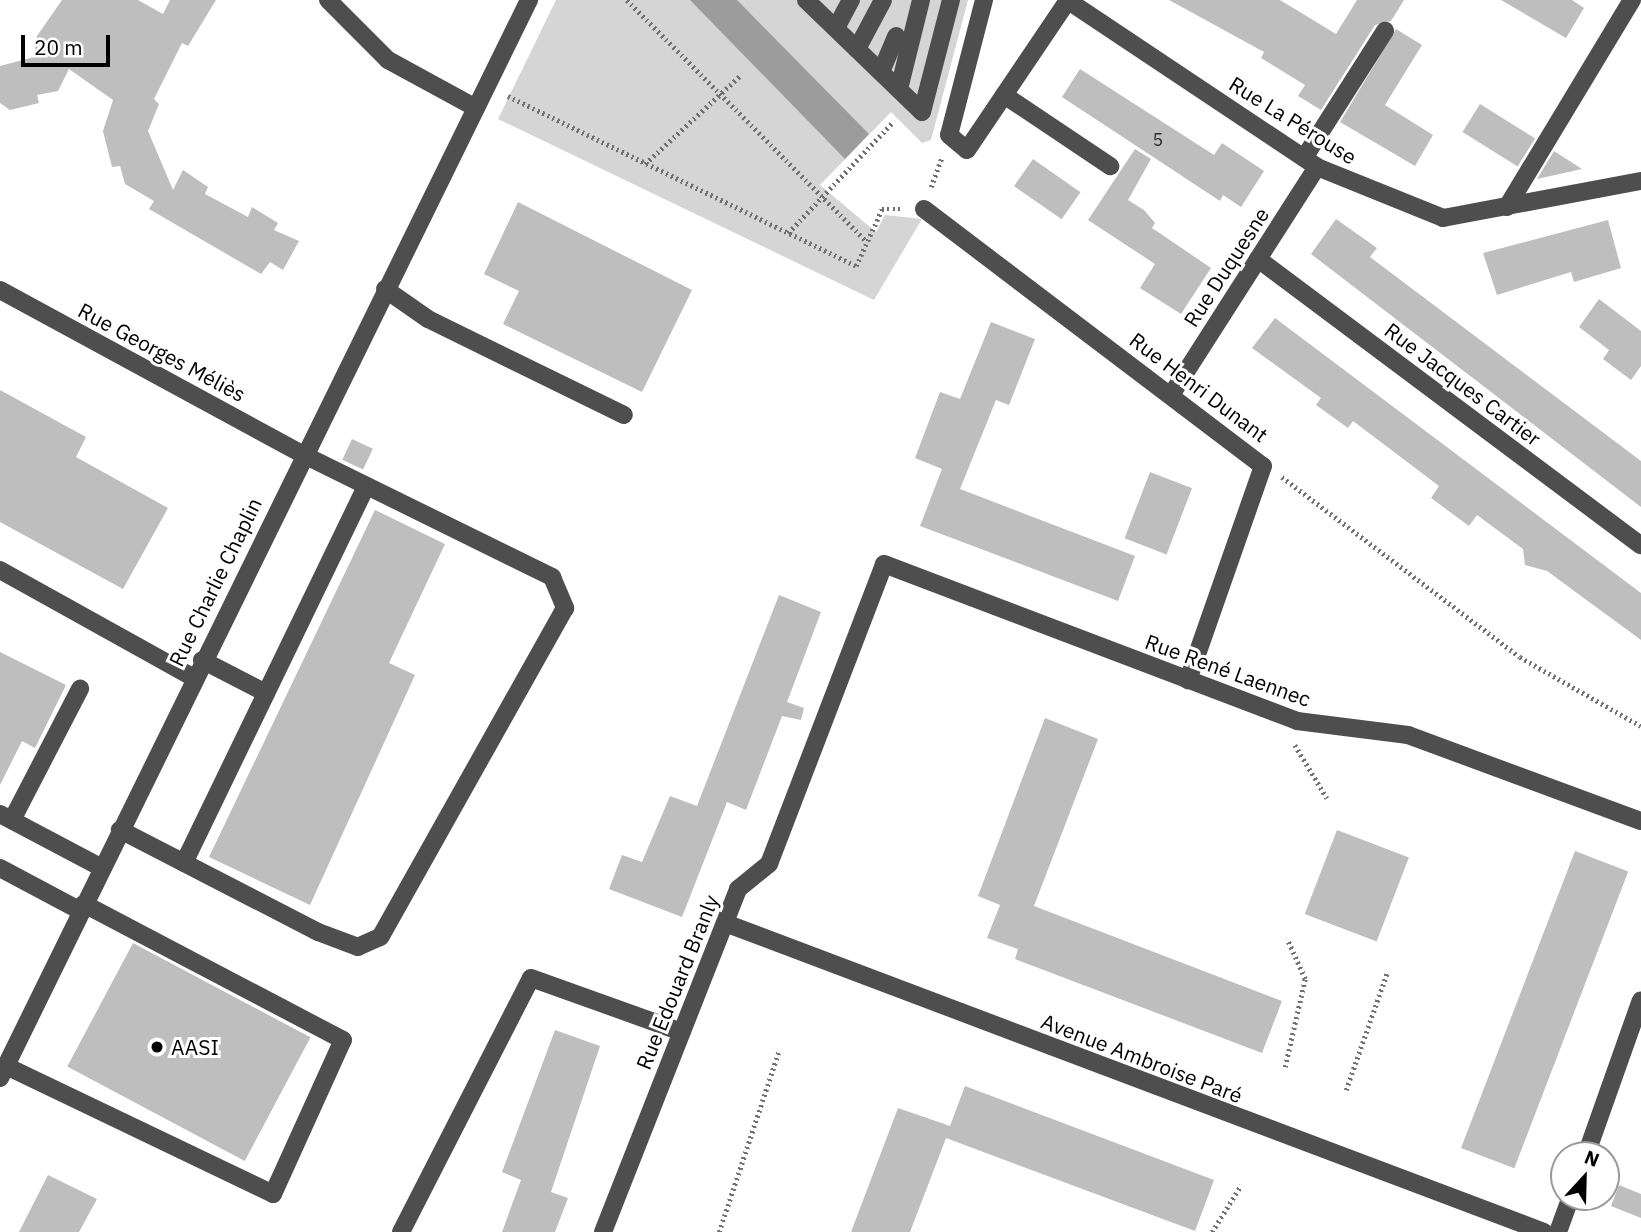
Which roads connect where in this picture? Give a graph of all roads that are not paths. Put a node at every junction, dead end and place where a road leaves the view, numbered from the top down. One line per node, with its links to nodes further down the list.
1 (328, 0): 18 (street)
2 (529, 0): 18 (street, Rue Charlie Chaplin)
3 (851, 0): 11 (street)
4 (883, 0): 14 (street)
5 (921, 0): 16 (street)
6 (951, 0): 16 (street)
7 (984, 0): 17 (street)
8 (1067, 0): 17 (street); 19 (street, Rue La Pérouse)
9 (1632, 0): 22 (street)
10 (813, 2): 11 (street)
11 (836, 29): 14 (street)
12 (1385, 31): 19 (street, Rue Duquesne)
13 (896, 36): 15 (street)
14 (857, 49): 15 (street)
15 (881, 72): 16 (street)
16 (898, 89)
17 (1004, 95): 20 (street)
18 (476, 108): 25 (street, Rue Charlie Chaplin)
19 (1311, 162): 22 (street, Rue La Pérouse); 24 (street, Rue Duquesne)
20 (1110, 166)
21 (1641, 181): 22 (street, Rue La Pérouse)
22 (1507, 207)
23 (924, 209): 27 (street, Rue Henri Dunant)
24 (1258, 259): 27 (street, Rue Duquesne); 31 (street, Rue Jacques Cartier)
25 (385, 289): 28 (street); 29 (street, Rue Charlie Chaplin)
26 (0, 290): 29 (street, Rue Georges Méliès)
27 (1173, 392): 36 (street, Rue Henri Dunant)
28 (624, 415)
29 (302, 454): 30 (street, Rue Georges Méliès); 34 (street, Rue Charlie Chaplin)
30 (366, 486): 38 (street); 42 (street, Rue Georges Méliès)
31 (1641, 545)
32 (884, 564): 36 (street, Rue René Laennec); 46 (street, Rue Edouard Branly)
33 (0, 570): 35 (street)
34 (202, 660): 35 (street, Rue Charlie Chaplin); 38 (street)
35 (194, 678): 41 (street, Rue Charlie Chaplin)
36 (1188, 680): 40 (street, Rue René Laennec)
37 (80, 689): 39 (street)
38 (266, 693): 42 (street)
39 (6, 817): 44 (street)
40 (1641, 821)
41 (120, 830): 42 (street); 44 (street, Rue Charlie Chaplin)
42 (184, 863)
43 (0, 868): 45 (street)
44 (102, 868): 45 (street, Rue Charlie Chaplin)
45 (83, 908): 49 (street, Rue Charlie Chaplin); 49 (street)
46 (725, 923): 48 (street, Rue Edouard Branly); 54 (street, Avenue Ambroise Paré)
47 (1641, 1000): 50 (street)
48 (682, 1032): 52 (street); 53 (street, Rue Edouard Branly)
49 (3, 1072)
50 (1591, 1141)
51 (1566, 1211): 55 (street)
52 (401, 1232)
53 (603, 1232)
54 (1544, 1232)
55 (1558, 1232)

